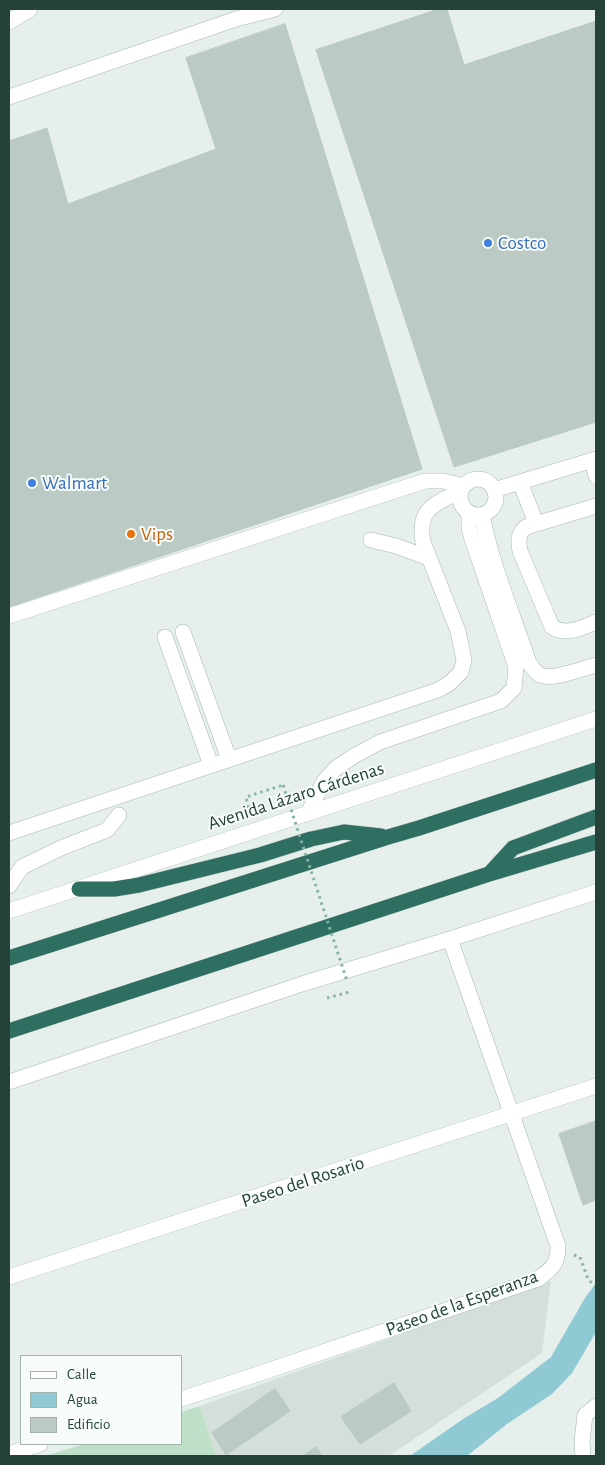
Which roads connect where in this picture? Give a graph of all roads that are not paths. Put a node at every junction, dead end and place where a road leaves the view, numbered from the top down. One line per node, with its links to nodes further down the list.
1 (30, 9): 3 (street)
2 (274, 9): 4 (street)
3 (9, 22)
4 (9, 96)
5 (594, 460): 6 (street); 7 (street)
6 (596, 476)
7 (520, 482): 9 (street); 12 (street)
8 (462, 489): 9 (street); 11 (street); 14 (street); 15 (street)
9 (494, 490): 11 (street)
10 (596, 506): 12 (street)
11 (475, 514): 19 (street); 24 (street)
12 (536, 523): 16 (street)
13 (371, 540): 14 (street)
14 (429, 558): 21 (street)
15 (9, 616)
16 (596, 622)
17 (184, 632): 21 (street)
18 (165, 637): 22 (street)
19 (596, 665)
20 (596, 719): 24 (street, Avenida Lázaro Cárdenas)
21 (229, 759): 22 (street)
22 (211, 765): 27 (street)
23 (596, 770): 28 (highway)
24 (308, 813): 32 (street, Avenida Lázaro Cárdenas)
25 (120, 815): 31 (street)
26 (596, 817): 30 (highway)
27 (9, 833)
28 (388, 837): 32 (highway); 36 (highway)
29 (596, 842): 30 (highway)
30 (489, 874): 37 (highway)
31 (9, 886)
32 (79, 889): 34 (street, Avenida Lázaro Cárdenas)
33 (596, 892): 35 (street)
34 (9, 911)
35 (450, 939): 38 (street); 40 (street, Paseo de la Esperanza)
36 (9, 958)
37 (9, 1031)
38 (9, 1082)
39 (596, 1086): 40 (street, Paseo del Rosario)
40 (511, 1113): 41 (street, Paseo del Rosario); 42 (street, Paseo de la Esperanza)
41 (9, 1276)
42 (182, 1399)
43 (596, 1406): 46 (street)
44 (37, 1445): 45 (street)
45 (9, 1454)
46 (583, 1456)

